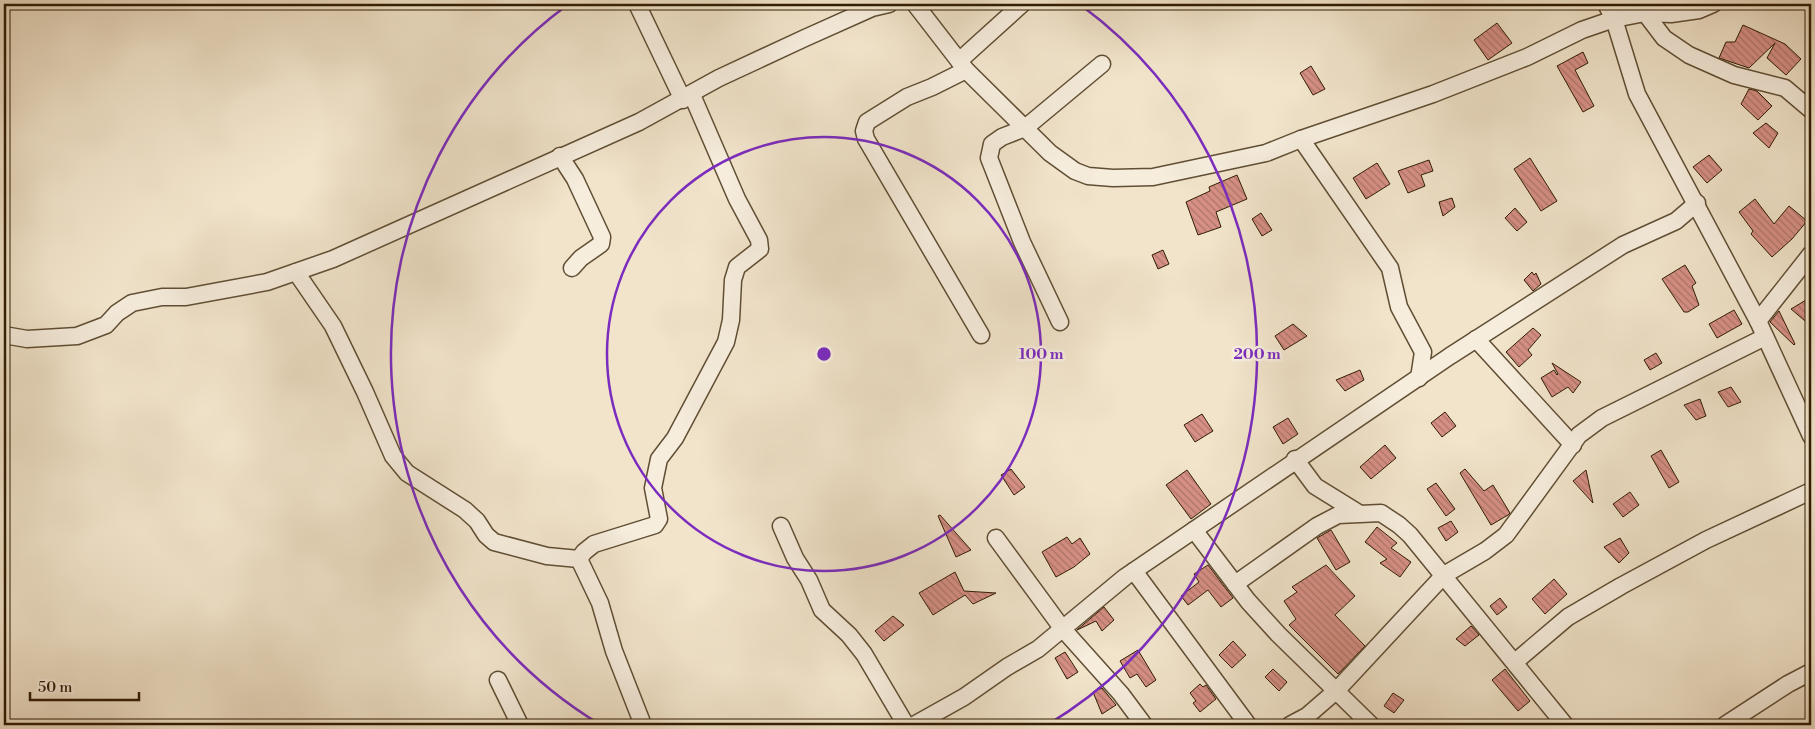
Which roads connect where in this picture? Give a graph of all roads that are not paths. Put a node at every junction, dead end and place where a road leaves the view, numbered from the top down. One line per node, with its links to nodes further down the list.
1 (637, 4): 11 (street)
2 (889, 4): 11 (street)
3 (915, 4): 10 (street)
4 (1022, 4): 10 (street)
5 (1606, 4): 8 (street)
6 (1714, 4): 7 (street)
7 (1644, 13): 8 (street); 12 (street)
8 (1614, 19): 14 (street); 16 (street)
9 (1102, 64): 13 (street)
10 (962, 65): 13 (street); 23 (street)
11 (688, 97): 15 (street); 37 (street)
12 (1811, 110)
13 (1025, 128): 14 (street); 21 (street)
14 (1301, 139): 26 (street)
15 (560, 156): 18 (street); 19 (street)
16 (1696, 203): 20 (street); 25 (street)
17 (1811, 254): 20 (street)
18 (572, 268)
19 (296, 272): 22 (street); 37 (street)
20 (1758, 321): 24 (street)
21 (1060, 322)
22 (4, 336)
23 (981, 336)
24 (1765, 337): 29 (street); 30 (street)
25 (1476, 339): 27 (street); 30 (street)
26 (1423, 352): 27 (street); 28 (street)
27 (1450, 356): 28 (street)
28 (1419, 378): 31 (street)
29 (1811, 436)
30 (1573, 445): 39 (street)
31 (1295, 460): 33 (street); 35 (street)
32 (1811, 491): 42 (street)
33 (1357, 512): 39 (street); 40 (street)
34 (781, 526): 48 (street)
35 (1194, 530): 38 (street); 40 (street)
36 (996, 538): 41 (street)
37 (579, 559): 47 (street)
38 (1134, 571): 41 (street); 51 (street)
39 (1444, 575): 42 (street); 45 (street)
40 (1235, 584): 45 (street)
41 (1062, 628): 49 (street); 50 (street)
42 (1514, 662): 54 (street)
43 (1811, 672): 55 (street)
44 (498, 680): 46 (street)
45 (1337, 690): 52 (street); 53 (street)
46 (520, 725)
47 (643, 725)
48 (906, 725)
49 (914, 725)
50 (1144, 725)
51 (1248, 725)
52 (1290, 725)
53 (1371, 725)
54 (1565, 725)
55 (1725, 725)

